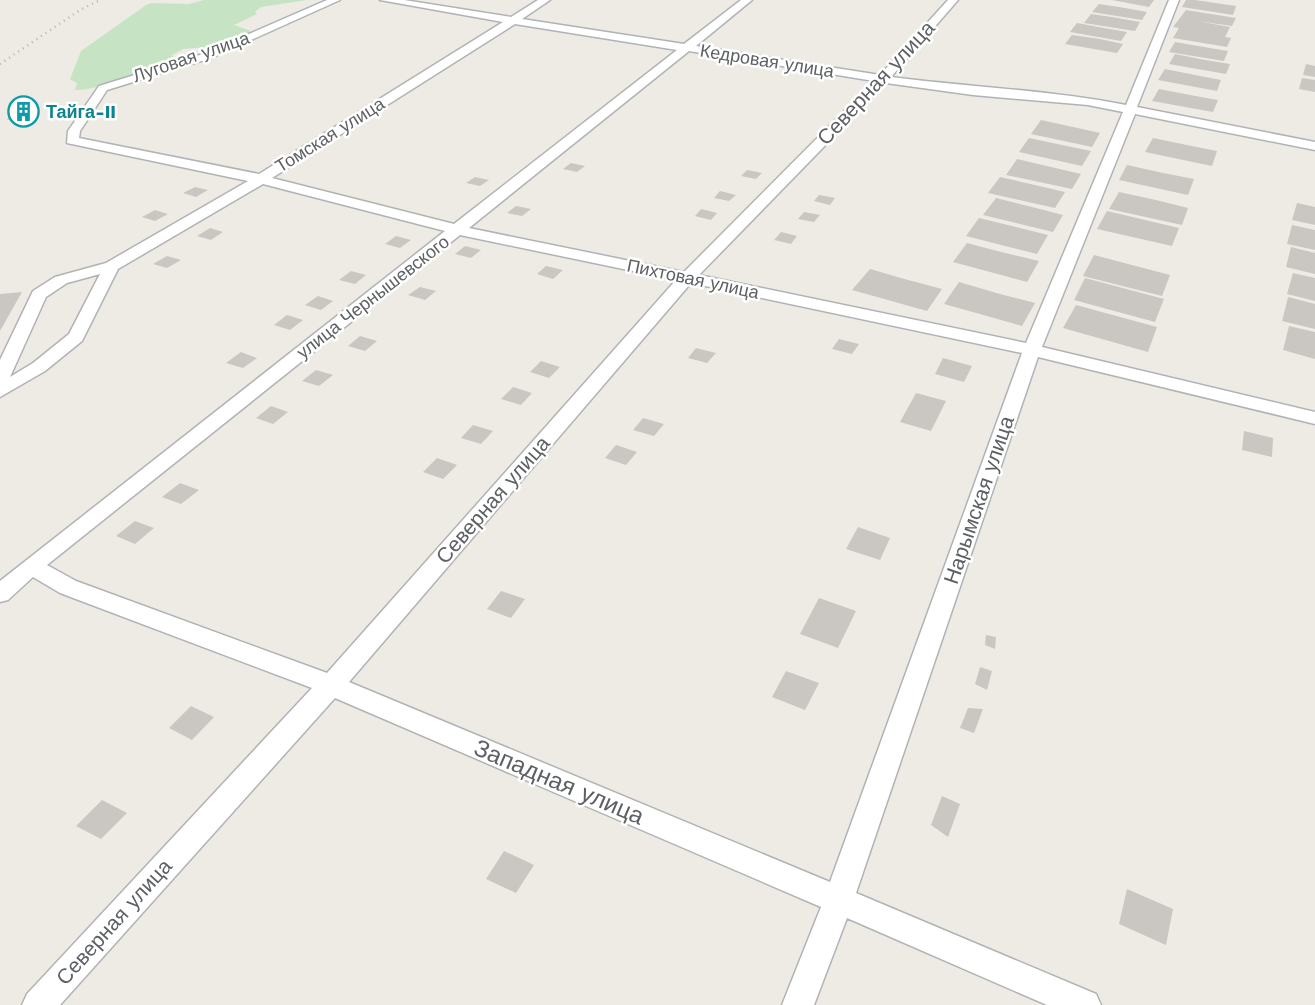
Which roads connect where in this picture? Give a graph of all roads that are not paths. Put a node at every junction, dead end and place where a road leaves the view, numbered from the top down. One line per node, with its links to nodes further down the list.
1 (335, 0): 11 (street, Луговая улица)
2 (385, 0): 7 (street, Кедровая улица)
3 (545, 0): 7 (street, Томская улица)
4 (747, 0): 8 (street, улица Чернышевского)
5 (953, 0): 9 (street, Северная улица)
6 (1174, 0): 10 (street, Нарымская улица)
7 (509, 21): 8 (street, Кедровая улица); 13 (street, Томская улица)
8 (686, 49): 9 (street, Кедровая улица); 14 (street, улица Чернышевского)
9 (883, 79): 10 (street, Кедровая улица); 16 (street, Северная улица)
10 (1132, 109): 12 (street, Кедровая улица); 17 (street, Нарымская улица)
11 (72, 141): 13 (street, Пихтовая улица)
12 (1315, 146)
13 (261, 178): 14 (street, Пихтовая улица); 15 (street, Томская улица)
14 (459, 230): 16 (street, Пихтовая улица); 21 (street, улица Чернышевского)
15 (112, 266): 18 (street, Томская улица); 19 (street)
16 (687, 278): 17 (street, Пихтовая улица); 23 (street, Северная улица)
17 (1032, 349): 20 (street, Пихтовая улица); 24 (street, Нарымская улица)
18 (0, 379)
19 (0, 391)
20 (1315, 418)
21 (31, 566): 22 (street, улица Чернышевского); 23 (street, Западная улица)
22 (0, 594)
23 (331, 685): 24 (street, Западная улица); 25 (street, Северная улица)
24 (839, 902): 26 (street, Нарымская улица); 27 (street, Западная улица)
25 (38, 1005)
26 (798, 1005)
27 (1085, 1005)

